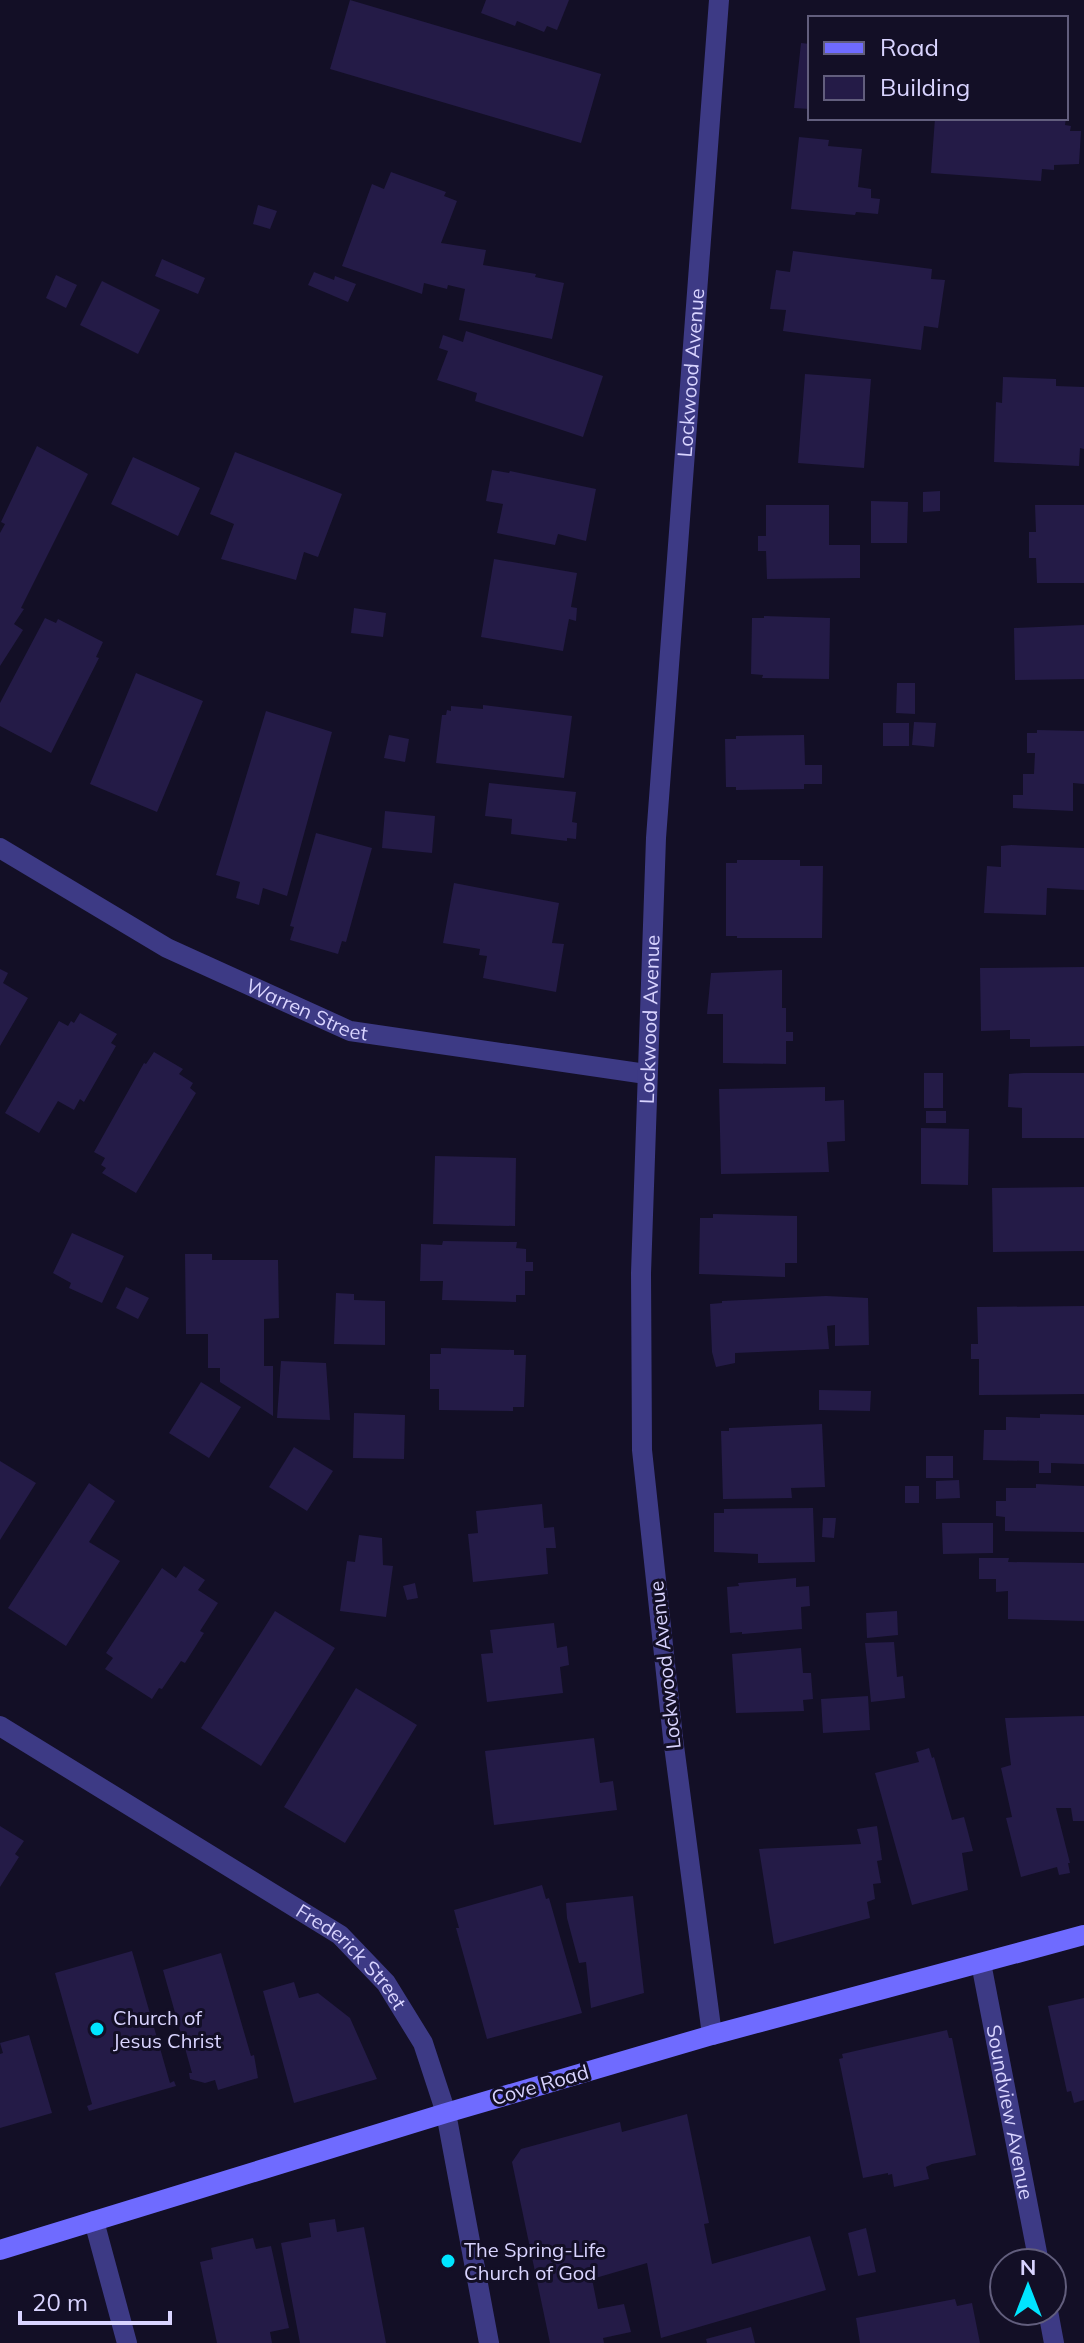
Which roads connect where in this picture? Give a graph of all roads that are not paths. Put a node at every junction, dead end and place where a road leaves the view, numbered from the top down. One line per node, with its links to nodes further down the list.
1 (719, 0): 3 (street, Lockwood Avenue)
2 (0, 848): 3 (street, Warren Street)
3 (646, 1074): 7 (street, Lockwood Avenue)
4 (0, 1726): 8 (street, Frederick Street)
5 (1084, 1935): 6 (main road, Cove Road)
6 (981, 1963): 7 (main road, Cove Road); 10 (street, Soundview Avenue)
7 (712, 2035): 8 (main road, Cove Road)
8 (446, 2113): 9 (main road, Cove Road); 13 (street, Frederick Street)
9 (94, 2221): 11 (main road, Cove Road); 12 (street)
10 (1036, 2247)
11 (0, 2250)
12 (127, 2343)
13 (489, 2343)

